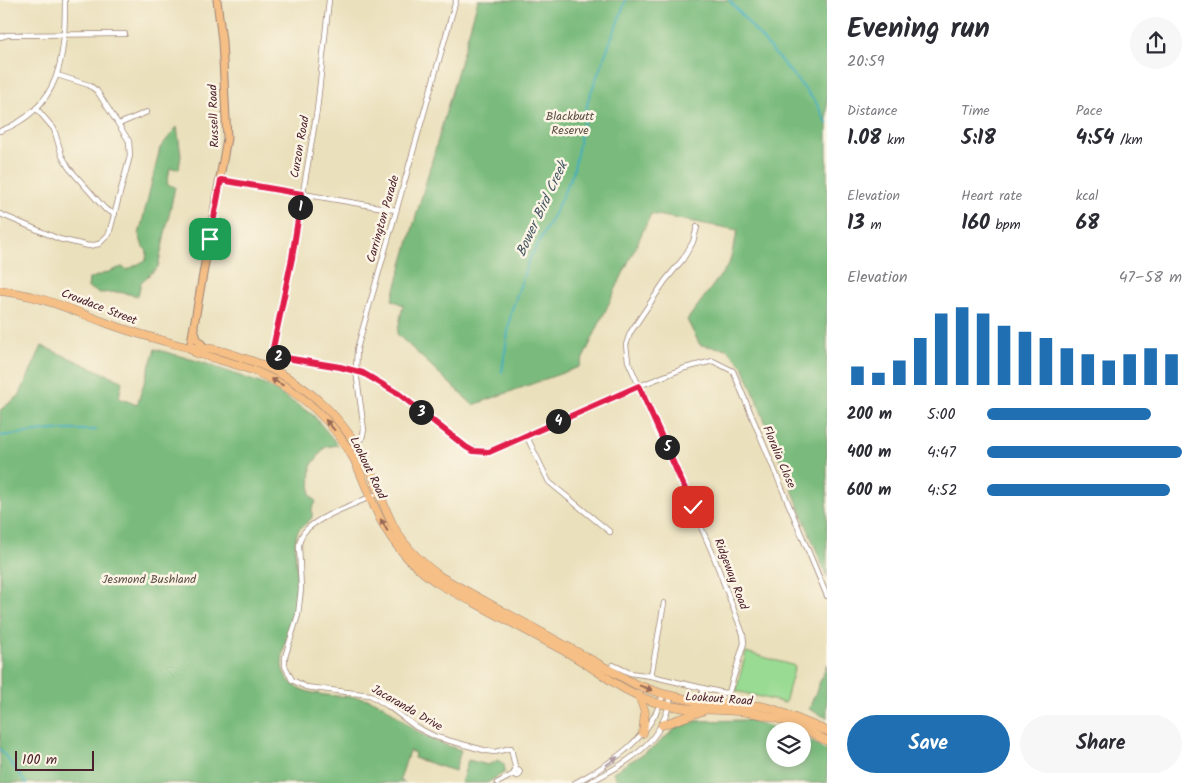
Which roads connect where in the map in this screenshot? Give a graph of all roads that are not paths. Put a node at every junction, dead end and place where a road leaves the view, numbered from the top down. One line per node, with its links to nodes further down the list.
1 (65, 0): 6 (street)
2 (217, 0): 13 (main road, Russell Road)
3 (330, 0): 14 (street, Curzon Road)
4 (456, 0): 15 (street, Carrington Parade)
5 (125, 34): 6 (street)
6 (64, 35): 7 (street); 8 (street)
7 (0, 37)
8 (57, 75): 9 (street); 11 (street)
9 (36, 108): 12 (street); 17 (street)
10 (147, 112): 11 (street)
11 (119, 124): 17 (street)
12 (0, 132)
13 (221, 180): 14 (street); 20 (main road, Russell Road)
14 (302, 194): 15 (street); 23 (street, Curzon Road)
15 (396, 210): 23 (street, Carrington Parade)
16 (0, 214): 17 (street)
17 (114, 214)
18 (697, 227): 24 (street, Ridgeway Road)
19 (0, 291): 21 (highway, Croudace Street)
20 (194, 328): 21 (main road, Russell Road); 22 (main road)
21 (190, 348): 22 (highway, Lookout Road); 28 (highway, Lookout Road, one-way to 21)
22 (205, 348): 26 (highway, Lookout Road)
23 (356, 371): 25 (street); 26 (street, Carrington Parade)
24 (639, 386): 25 (street); 30 (street, Floralia Close); 34 (street, Ridgeway Road)
25 (526, 435): 29 (street)
26 (356, 443): 27 (highway, Lookout Road)
27 (379, 493): 28 (street, Jacaranda Drive); 35 (highway, Lookout Road, one-way to 35)
28 (371, 497): 36 (highway, Lookout Road, one-way to 28); 45 (street, Jacaranda Drive)
29 (610, 532)
30 (827, 596)
31 (664, 603): 33 (street)
32 (613, 665): 33 (street, Ridgeway Road)
33 (651, 676): 34 (street, Ridgeway Road)
34 (706, 689): 37 (street, Lookout Road); 38 (street, Lookout Road)
35 (667, 695): 37 (highway, Lookout Road); 39 (street); 39 (street)
36 (639, 696): 39 (highway, Lookout Road); 43 (highway)
37 (695, 701): 38 (highway, Lookout Road)
38 (709, 703): 42 (highway, Lookout Road)
39 (665, 705): 40 (highway, Lookout Road); 41 (street); 43 (street)
40 (704, 710): 41 (highway); 44 (highway, Lookout Road)
41 (662, 725): 49 (street)
42 (827, 731)
43 (643, 732): 48 (street, one-way to 43)
44 (827, 741)
45 (516, 774): 46 (street); 47 (street)
46 (497, 783)
47 (522, 783)
48 (575, 783)
49 (588, 783)

